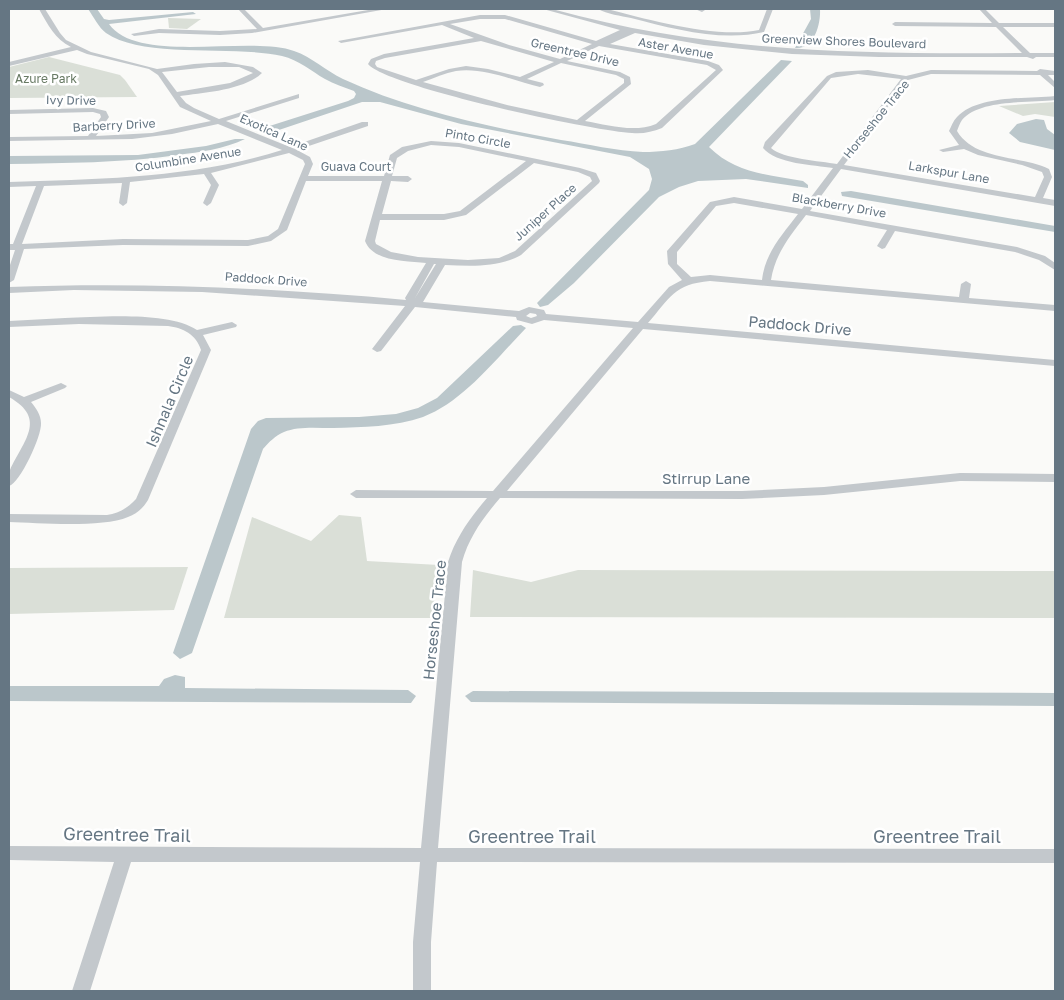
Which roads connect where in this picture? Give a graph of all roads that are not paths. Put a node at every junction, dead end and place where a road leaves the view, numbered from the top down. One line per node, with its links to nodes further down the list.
1 (42, 9): 22 (street)
2 (241, 9): 16 (street)
3 (384, 9): 9 (street)
4 (546, 9): 17 (street, Greenview Shores Boulevard)
5 (602, 9): 10 (street)
6 (770, 9): 11 (street)
7 (982, 9): 14 (street)
8 (332, 11): 9 (street)
9 (338, 16): 16 (street)
10 (646, 20): 11 (street); 17 (street)
11 (654, 22): 17 (street)
12 (442, 23): 19 (street, Greentree Drive); 20 (street, Aster Avenue); 21 (street, Aster Avenue)
13 (895, 24): 14 (street)
14 (998, 25): 15 (street); 23 (street)
15 (1055, 25)
16 (261, 29): 18 (street)
17 (629, 31): 21 (street); 23 (street, Greenview Shores Boulevard)
18 (134, 34)
19 (480, 39): 25 (street, Greentree Drive); 27 (street, Greentree Drive)
20 (341, 41)
21 (598, 44): 25 (street); 43 (street, Aster Avenue)
22 (76, 48): 26 (street); 28 (street)
23 (1028, 55): 24 (street, Greenview Shores Boulevard); 29 (street)
24 (1055, 55)
25 (560, 62): 32 (street); 43 (street, Greentree Drive)
26 (9, 64)
27 (371, 64): 33 (street, Aster Avenue)
28 (156, 71): 36 (street, Exotica Lane); 36 (street)
29 (1044, 73): 30 (street, Horseshoe Trace); 31 (street, Horseshoe Trace); 35 (street)
30 (1055, 73)
31 (906, 78): 51 (street, Horseshoe Trace); 51 (street, Larkspur Lane)
32 (519, 80): 33 (street); 34 (street)
33 (416, 82): 43 (street, Aster Avenue)
34 (540, 85)
35 (1055, 86)
36 (175, 94): 42 (street, Exotica Lane)
37 (296, 96): 42 (street, Barberry Drive)
38 (1055, 98): 40 (street)
39 (980, 100): 40 (street)
40 (990, 104): 47 (street)
41 (9, 112): 46 (street, Ivy Drive)
42 (218, 121): 46 (street, Barberry Drive); 48 (street, Exotica Lane)
43 (579, 122)
44 (365, 124): 48 (street, Columbine Avenue)
45 (9, 138): 46 (street, Barberry Drive)
46 (91, 138)
47 (967, 146): 49 (street); 60 (street)
48 (289, 150): 52 (street, Columbine Avenue); 54 (street, Exotica Lane)
49 (943, 150)
50 (530, 161): 53 (street, Pinto Circle); 55 (street, Pinto Circle); 65 (street)
51 (838, 166): 60 (street, Larkspur Lane); 64 (street, Horseshoe Trace)
52 (206, 171): 57 (street, Columbine Avenue); 62 (street)
53 (595, 177): 71 (street, Juniper Place)
54 (304, 178): 55 (street, Guava Court); 68 (street, Exotica Lane)
55 (387, 178): 56 (street, Guava Court); 65 (street, Pinto Circle)
56 (408, 179)
57 (126, 181): 58 (street, Columbine Avenue); 61 (street)
58 (41, 183): 59 (street, Columbine Avenue); 68 (street)
59 (9, 184)
60 (1038, 200): 63 (street, Larkspur Lane)
61 (123, 203)
62 (207, 203)
63 (1055, 203)
64 (804, 211): 66 (street, Blackberry Drive); 74 (street, Blackberry Drive); 75 (street, Horseshoe Trace)
65 (376, 217): 70 (street, Pinto Circle)
66 (893, 227): 67 (street); 72 (street, Blackberry Drive)
67 (882, 246)
68 (13, 247): 69 (street); 73 (street)
69 (9, 256)
70 (432, 260): 71 (street, Pinto Circle); 79 (street)
71 (443, 261): 79 (street)
72 (1055, 267)
73 (9, 280)
74 (689, 280): 75 (street); 83 (street, Horseshoe Trace)
75 (766, 283): 78 (street)
76 (966, 284): 78 (street)
77 (9, 290): 79 (street, Paddock Drive)
78 (964, 300): 80 (street)
79 (412, 304): 83 (street, Paddock Drive); 85 (street)
80 (1055, 308)
81 (9, 324): 84 (street)
82 (232, 325): 84 (street)
83 (642, 325): 86 (street, Paddock Drive); 93 (street, Horseshoe Trace)
84 (196, 334): 94 (street, Ishnala Circle)
85 (377, 349)
86 (1055, 363)
87 (61, 386): 89 (street)
88 (9, 393): 89 (street)
89 (24, 401): 91 (street)
90 (1055, 478): 93 (street, Stirrup Lane)
91 (9, 482)
92 (356, 494): 93 (street, Stirrup Lane)
93 (498, 494): 97 (street, Horseshoe Trace)
94 (9, 518)
95 (9, 853): 96 (street, Greentree Trail)
96 (125, 855): 97 (street, Greentree Trail); 99 (street)
97 (430, 856): 98 (street, Greentree Trail); 100 (street, Horseshoe Trace)
98 (1055, 856)
99 (81, 991)
100 (422, 991)

